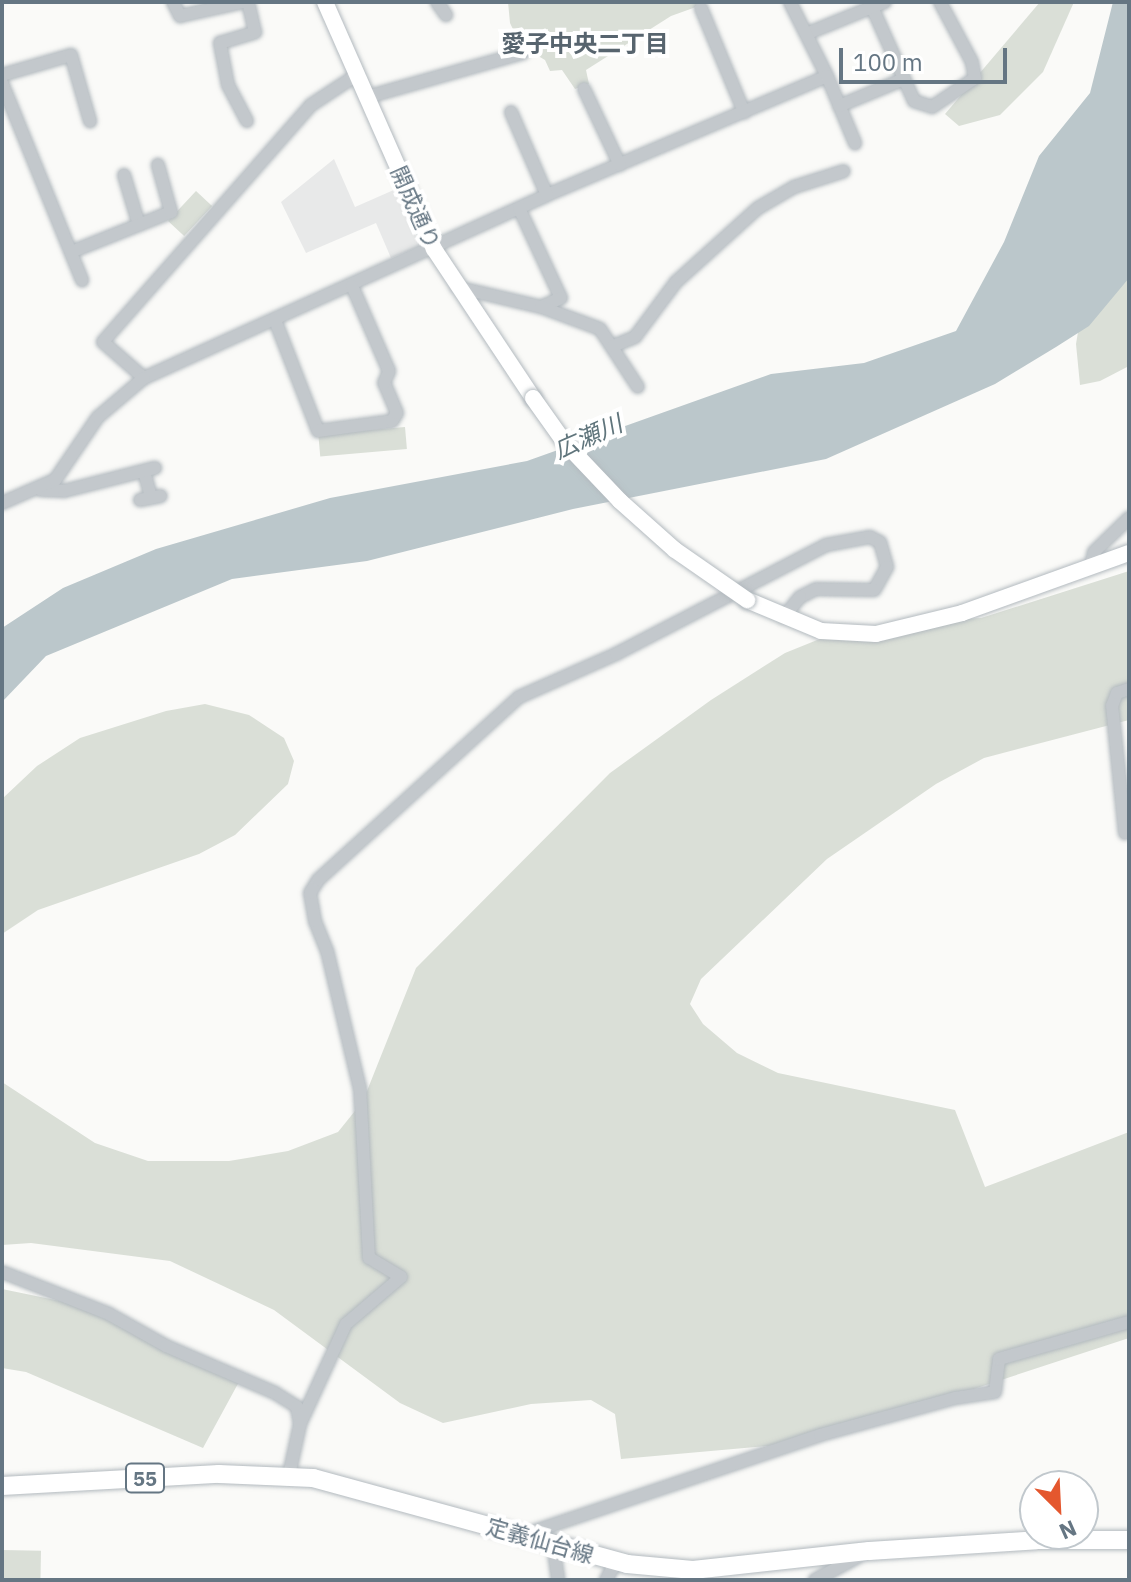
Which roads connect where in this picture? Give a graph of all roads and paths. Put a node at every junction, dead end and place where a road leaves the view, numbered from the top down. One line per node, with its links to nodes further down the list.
1 (173, 2): 2 (street)
2 (246, 2): 23 (street)
3 (325, 2): 12 (street, 開成通り)
4 (437, 2): 9 (street)
5 (790, 2): 10 (street)
6 (940, 2): 15 (street)
7 (879, 5): 10 (street); 15 (street)
8 (701, 8): 21 (street)
9 (446, 15)
10 (806, 34): 14 (street)
11 (523, 53): 18 (street)
12 (358, 74): 18 (street, 開成通り); 40 (street)
13 (2, 75): 22 (street)
14 (827, 76): 19 (street); 21 (street)
15 (904, 79): 19 (street)
16 (2, 83): 33 (street)
17 (584, 89): 26 (street)
18 (367, 97): 32 (street, 開成通り)
19 (839, 106): 24 (street)
20 (511, 112): 29 (street)
21 (744, 112): 26 (street)
22 (90, 121)
23 (247, 121)
24 (855, 143)
25 (158, 165): 31 (street)
26 (620, 165): 29 (street)
27 (844, 171): 39 (street)
28 (124, 175): 31 (street)
29 (547, 195): 30 (street)
30 (519, 208): 32 (street); 37 (street)
31 (139, 225): 33 (street)
32 (434, 249): 35 (street); 36 (street, 開成通り)
33 (71, 252): 34 (street)
34 (82, 280)
35 (352, 286): 38 (street); 38 (street)
36 (456, 287): 37 (street); 48 (street, 開成通り, bridge)
37 (541, 307): 39 (street)
38 (275, 320): 40 (street)
39 (613, 346): 41 (street)
40 (144, 378): 42 (street)
41 (638, 387)
42 (41, 490): 43 (street); 44 (street)
43 (150, 498)
44 (2, 503)
45 (1129, 518): 47 (street)
46 (1129, 553): 47 (street, 開成通り)
47 (1091, 566): 48 (street, 開成通り)
48 (783, 618): 53 (street)
49 (1129, 689): 50 (street)
50 (1125, 833)
51 (2, 1272): 53 (street)
52 (1129, 1322): 56 (street)
53 (300, 1424): 54 (street)
54 (289, 1475): 55 (main road, 定義仙台線 / 55); 56 (main road, 定義仙台線 / 55)
55 (2, 1486)
56 (524, 1535): 58 (main road, 定義仙台線 / 55)
57 (1129, 1540): 59 (main road, 定義仙台線 / 55)
58 (553, 1543): 60 (main road, 定義仙台線 / 55); 61 (street)
59 (869, 1551): 60 (main road, 定義仙台線 / 55); 63 (street)
60 (616, 1562): 62 (street)
61 (559, 1580)
62 (606, 1580)
63 (815, 1580)

